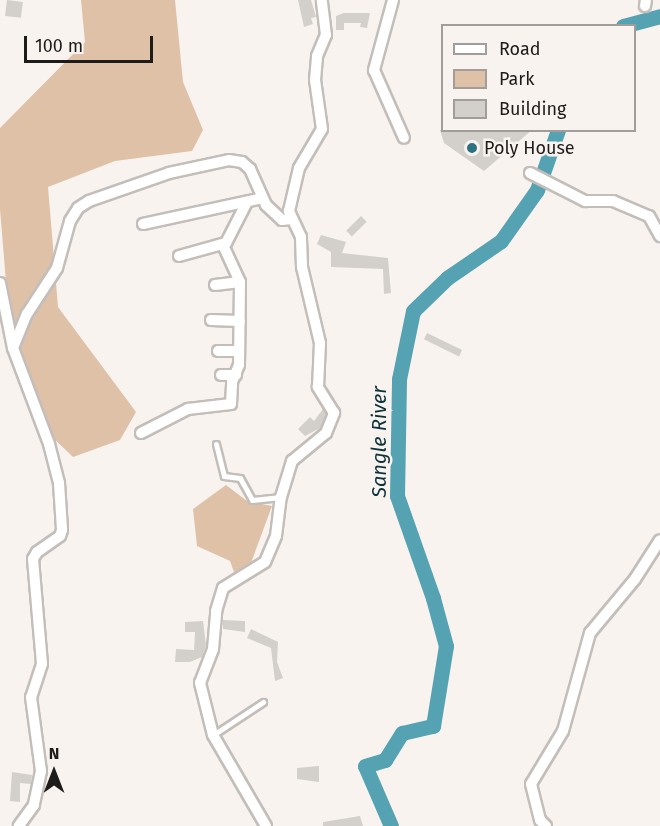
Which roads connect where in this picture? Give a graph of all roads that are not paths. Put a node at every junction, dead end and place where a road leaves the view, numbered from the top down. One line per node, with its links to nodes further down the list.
1 (322, 0): 7 (street)
2 (393, 0): 3 (street)
3 (404, 138)
4 (533, 175): 9 (street)
5 (262, 198): 6 (street); 7 (street); 17 (street)
6 (247, 202): 8 (street); 10 (street)
7 (292, 219): 24 (street)
8 (143, 224)
9 (660, 236)
10 (223, 245): 11 (street); 12 (street)
11 (179, 256)
12 (240, 282): 14 (street); 16 (street)
13 (0, 283): 17 (street)
14 (214, 285)
15 (211, 320): 16 (street)
16 (240, 321): 19 (street)
17 (13, 348): 28 (street)
18 (218, 351): 19 (street)
19 (239, 351): 21 (street)
20 (221, 375): 21 (street)
21 (236, 375): 22 (street)
22 (141, 433)
23 (216, 444): 24 (lane)
24 (281, 496): 27 (street)
25 (660, 540): 30 (street)
26 (263, 702): 27 (lane)
27 (213, 735): 29 (street)
28 (19, 826)
29 (266, 826)
30 (546, 826)

